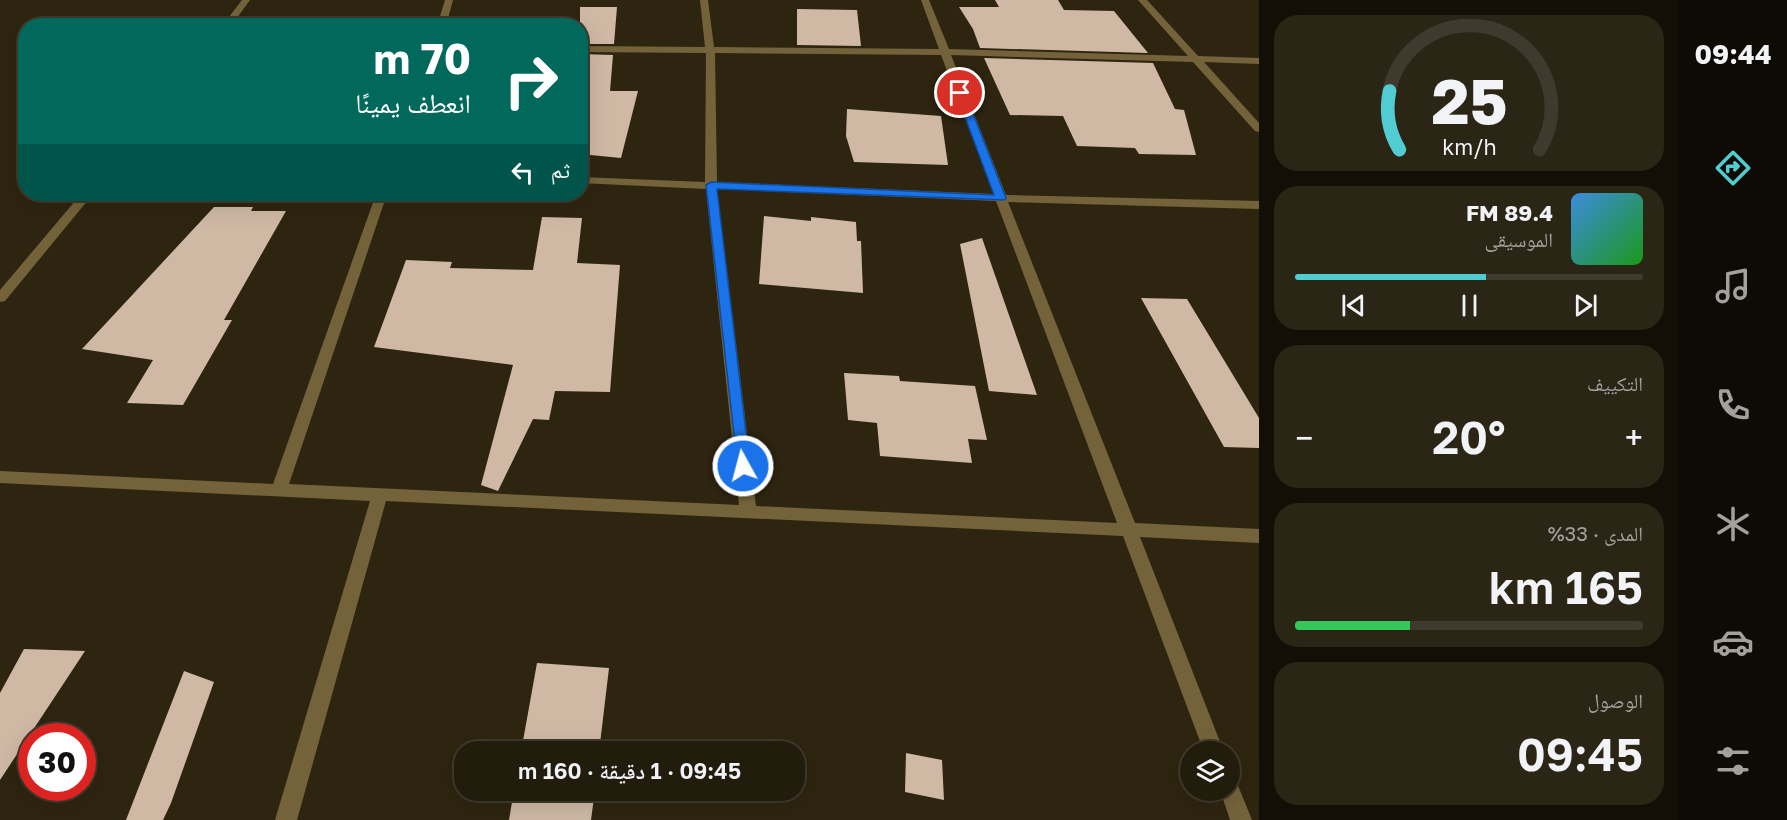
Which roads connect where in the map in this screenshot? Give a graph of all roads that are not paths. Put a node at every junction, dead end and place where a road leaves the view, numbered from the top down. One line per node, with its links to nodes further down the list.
1 (246, 0): 6 (street)
2 (449, 0): 7 (street)
3 (705, 0): 9 (street)
4 (925, 0): 10 (street)
5 (1142, 0): 11 (street)
6 (232, 18)
7 (443, 18)
8 (588, 49): 9 (street)
9 (710, 50): 10 (street); 15 (street)
10 (944, 52): 11 (street); 16 (street)
11 (1196, 59): 12 (street); 13 (street)
12 (1259, 61)
13 (1259, 129)
14 (588, 180): 15 (street)
15 (711, 185): 16 (street); 24 (street)
16 (1001, 198): 19 (street); 25 (street)
17 (81, 201): 20 (street)
18 (380, 201): 22 (street)
19 (1259, 205)
20 (0, 298)
21 (0, 477): 22 (street)
22 (279, 490): 23 (street)
23 (380, 495): 24 (street); 29 (street)
24 (748, 512): 25 (street)
25 (1128, 530): 26 (street); 27 (street)
26 (1259, 536)
27 (1210, 741)
28 (1234, 801): 30 (street)
29 (286, 820)
30 (1241, 820)

